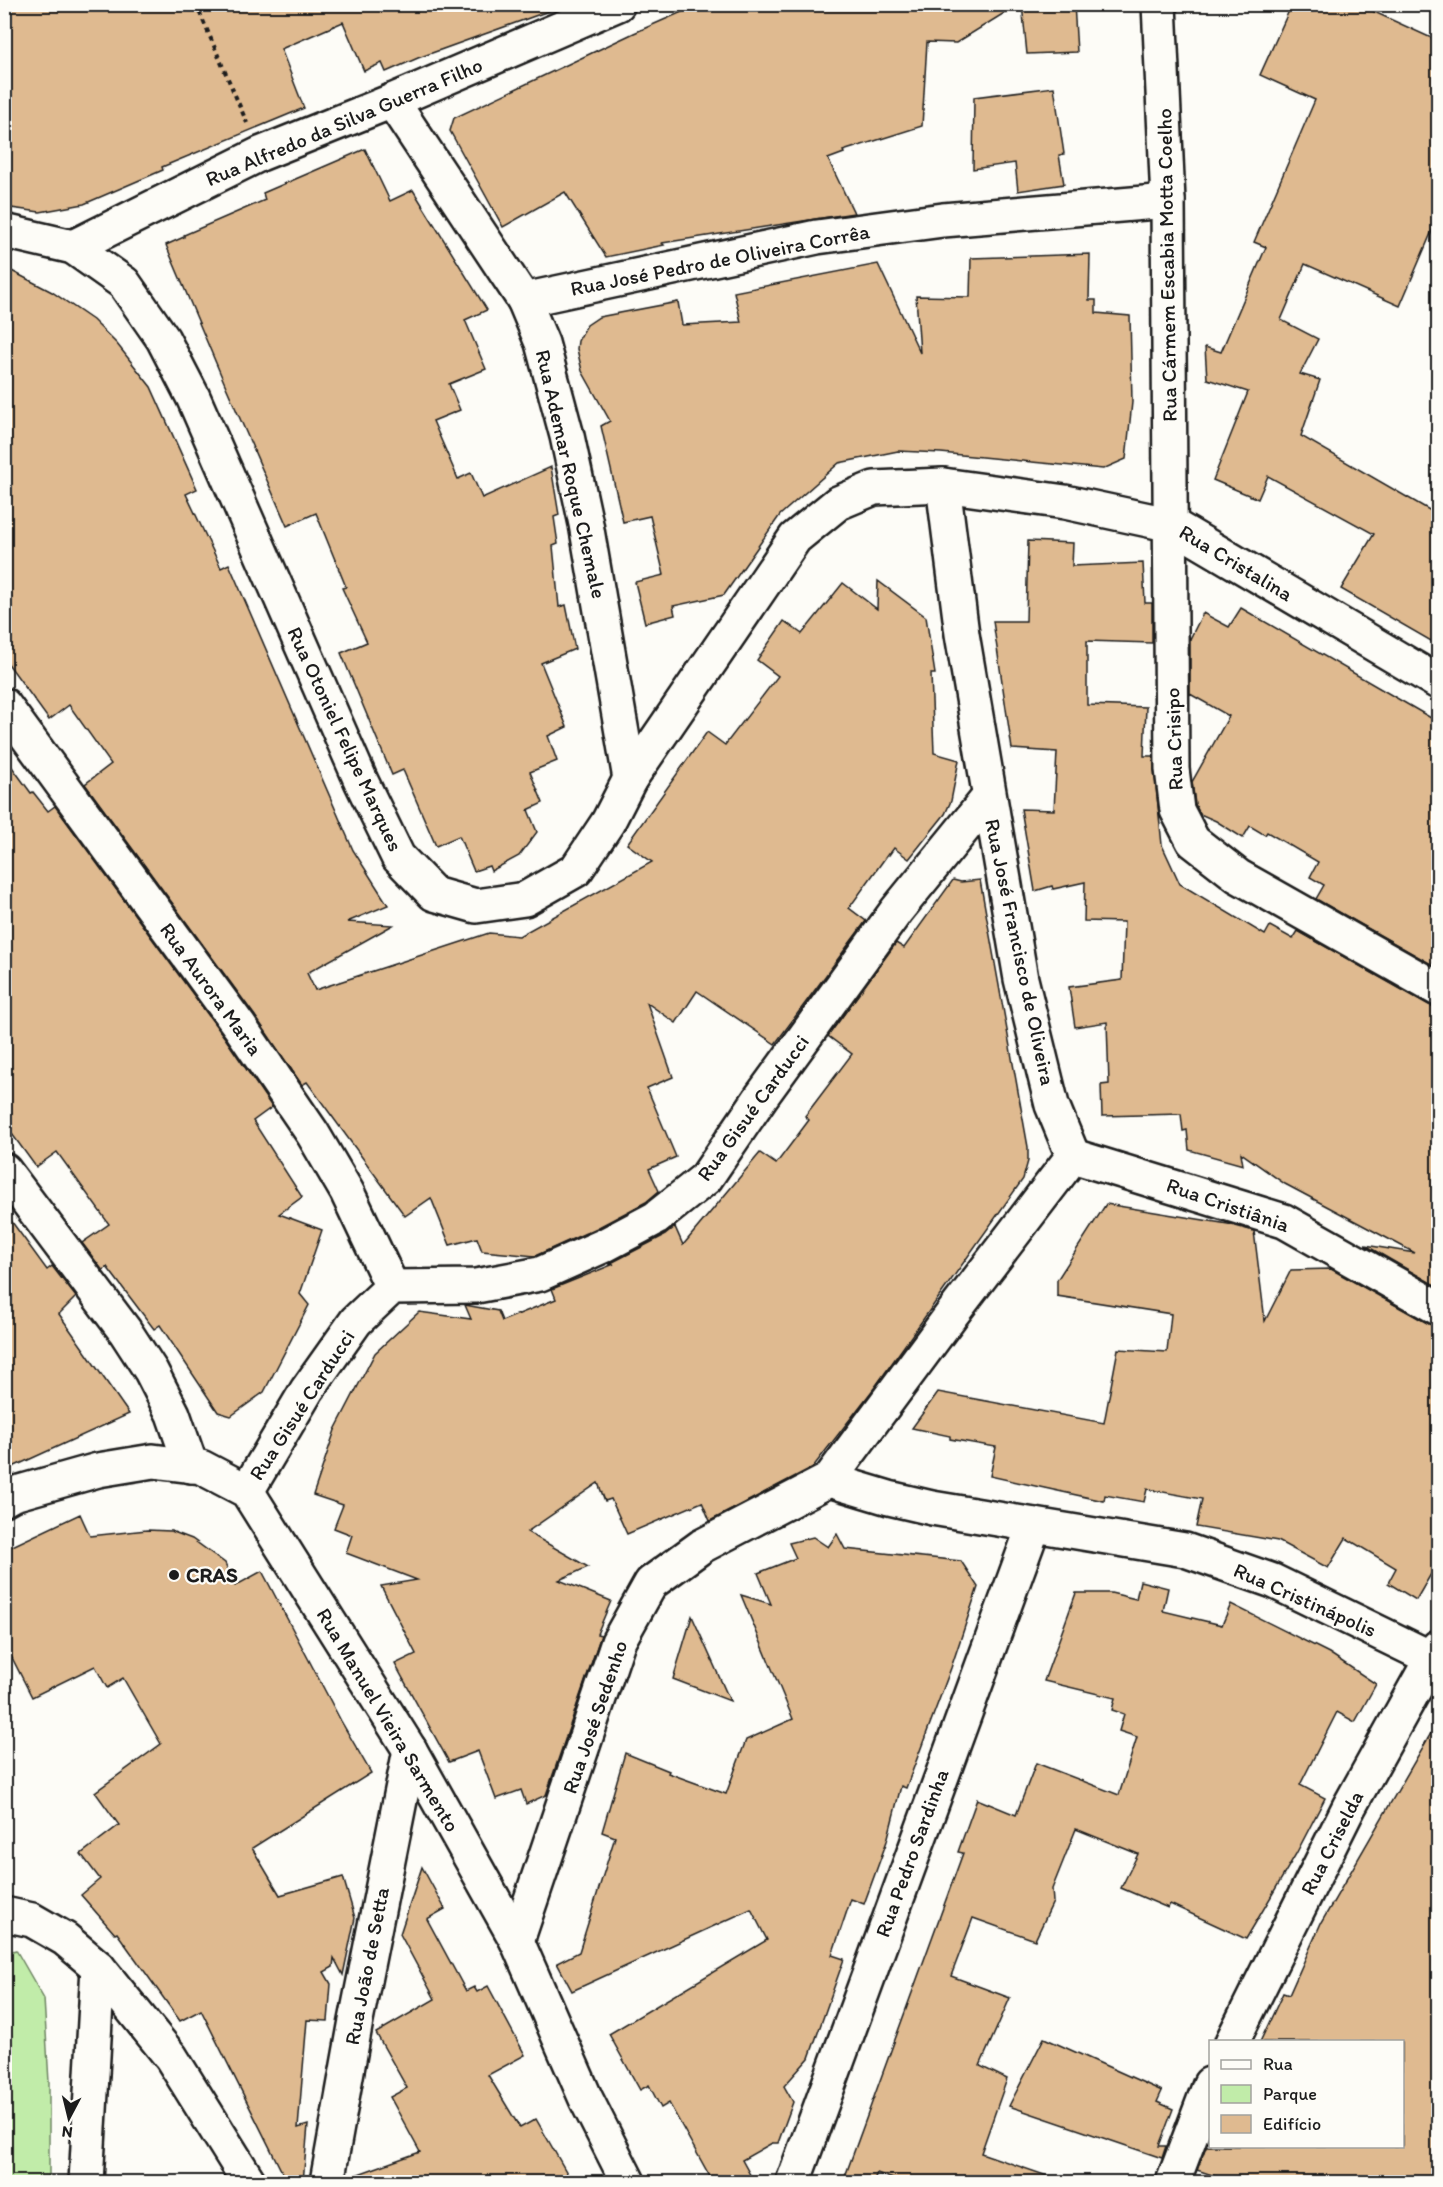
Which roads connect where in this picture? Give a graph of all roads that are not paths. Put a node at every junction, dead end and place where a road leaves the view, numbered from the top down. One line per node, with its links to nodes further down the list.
1 (618, 4): 3 (street, Rua Alfredo da Silva Guerra Filho)
2 (1160, 4): 4 (street, Rua Cármem Escabia Motta Coelho)
3 (392, 101): 6 (street, Rua Alfredo da Silva Guerra Filho); 7 (street, Rua Ademar Roque Chemale)
4 (1168, 201): 7 (street, Rua José Pedro de Oliveira Corrêa); 9 (street, Rua Cármem Escabia Motta Coelho)
5 (4, 231): 6 (street)
6 (73, 247): 12 (street, Rua Otoniel Felipe Marques)
7 (524, 300): 12 (street, Rua Ademar Roque Chemale)
8 (943, 485): 9 (street, Rua Cristalina); 12 (street, Rua Otoniel Felipe Marques); 13 (street, Rua José Francisco de Oliveira)
9 (1172, 525): 10 (street, Rua Cristalina); 14 (street, Rua Crisipo)
10 (1438, 682)
11 (4, 705): 17 (street, Rua Aurora Maria)
12 (630, 780)
13 (989, 798): 15 (street, Rua José Francisco de Oliveira); 17 (street, Rua Gisué Carducci)
14 (1438, 989)
15 (1073, 1156): 18 (street, Rua Cristiânia); 20 (street)
16 (4, 1170): 19 (street)
17 (392, 1287): 21 (street, Rua Gisué Carducci)
18 (1438, 1308)
19 (191, 1466): 21 (street); 22 (street)
20 (829, 1480): 23 (street); 27 (street, Rua José Sedenho)
21 (247, 1491): 25 (street, Rua Manuel Vieira Sarmento)
22 (4, 1499)
23 (1034, 1525): 24 (street, Rua Cristinápolis); 35 (street, Rua Pedro Sardinha)
24 (1435, 1653): 29 (street, Rua Criselda)
25 (410, 1750): 27 (street, Rua Manuel Vieira Sarmento); 33 (street, Rua João de Setta)
26 (4, 1914): 28 (street)
27 (517, 1941): 34 (street, Rua Manuel Vieira Sarmento)
28 (98, 1967): 31 (street); 32 (street)
29 (1233, 2040)
30 (1209, 2087): 36 (street)
31 (86, 2182)
32 (249, 2182)
33 (327, 2182)
34 (628, 2182)
35 (793, 2182)
36 (1173, 2182)

